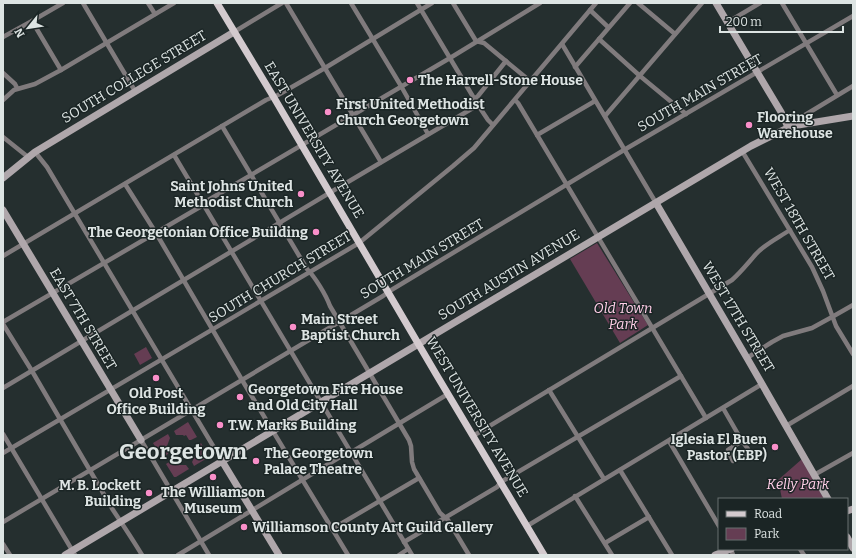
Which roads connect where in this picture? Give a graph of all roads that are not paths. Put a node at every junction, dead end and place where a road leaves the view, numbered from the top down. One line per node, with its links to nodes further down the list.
1 (63, 3): 24 (street)
2 (83, 3): 33 (street)
3 (148, 3): 22 (street)
4 (174, 3): 22 (street)
5 (217, 3): 27 (main road, EAST UNIVERSITY AVENUE)
6 (282, 3): 27 (street, SOUTH COLLEGE STREET)
7 (286, 3): 39 (street)
8 (351, 3): 30 (street)
9 (417, 3): 20 (street)
10 (432, 3): 20 (street)
11 (453, 3): 32 (street)
12 (540, 3): 32 (street)
13 (596, 3): 21 (street, SOUTH CHURCH STREET)
14 (630, 3): 26 (street)
15 (638, 3): 28 (street)
16 (702, 3): 28 (street)
17 (716, 3): 25 (street)
18 (760, 3): 25 (street)
19 (782, 3): 34 (street)
20 (421, 9): 30 (street); 36 (street)
21 (590, 10): 26 (street); 35 (street, SOUTH CHURCH STREET)
22 (155, 14): 33 (street)
23 (853, 16): 34 (street, SOUTH MAIN STREET)
24 (32, 21): 29 (street); 40 (street)
25 (728, 22): 41 (street)
26 (608, 27): 31 (street)
27 (234, 32): 48 (street, SOUTH COLLEGE STREET); 50 (main road, EAST UNIVERSITY AVENUE)
28 (675, 34): 43 (street)
29 (3, 37)
30 (372, 39): 39 (street); 45 (street)
31 (598, 39): 38 (street); 43 (street)
32 (476, 41): 36 (street); 37 (street)
33 (106, 42): 40 (street); 48 (street)
34 (806, 43): 41 (street, SOUTH MAIN STREET); 49 (street)
35 (562, 44): 38 (street, WEST 17TH STREET); 44 (street, SOUTH CHURCH STREET)
36 (450, 58): 45 (street); 51 (street)
37 (506, 61): 44 (street); 51 (street)
38 (575, 67): 54 (street, WEST 17TH STREET)
39 (325, 68): 50 (street); 57 (street)
40 (61, 70): 47 (street)
41 (757, 72): 56 (street, SOUTH MAIN STREET); 63 (street)
42 (3, 73): 47 (street)
43 (640, 76): 56 (street); 58 (street)
44 (530, 81): 53 (street, SOUTH CHURCH STREET)
45 (401, 86): 57 (street); 64 (street)
46 (853, 86): 49 (street)
47 (17, 88): 52 (street)
48 (135, 91): 70 (street, SOUTH COLLEGE STREET)
49 (837, 95): 61 (street)
50 (273, 96): 62 (street); 67 (main road, EAST UNIVERSITY AVENUE)
51 (474, 99): 55 (street)
52 (3, 100)
53 (514, 100): 60 (street, SOUTH CHURCH STREET); 65 (street)
54 (595, 101): 58 (street, WEST 17TH STREET); 65 (street)
55 (478, 105): 60 (street); 64 (street)
56 (686, 114): 68 (street, SOUTH MAIN STREET)
57 (353, 115): 67 (street); 72 (street)
58 (605, 116): 68 (street, WEST 17TH STREET)
59 (853, 116): 61 (street, SOUTH AUSTIN AVENUE)
60 (493, 125): 86 (street, SOUTH CHURCH STREET)
61 (796, 125): 63 (street, SOUTH AUSTIN AVENUE)
62 (222, 126): 71 (street); 73 (street)
63 (788, 127): 69 (street, SOUTH AUSTIN AVENUE)
64 (428, 134): 72 (street)
65 (537, 135): 76 (street)
66 (3, 137): 70 (street)
67 (301, 145): 73 (street); 77 (main road, EAST UNIVERSITY AVENUE)
68 (624, 150): 76 (street, SOUTH MAIN STREET); 78 (street, WEST 17TH STREET)
69 (742, 151): 78 (street, SOUTH AUSTIN AVENUE); 83 (street, WEST 18TH STREET)
70 (32, 154): 74 (street, SOUTH COLLEGE STREET); 81 (street)
71 (174, 155): 75 (street); 79 (street)
72 (381, 162): 77 (street)
73 (251, 175): 79 (street); 82 (street)
74 (3, 178)
75 (125, 184): 81 (street); 84 (street)
76 (566, 185): 85 (street); 93 (street, SOUTH MAIN STREET)
77 (330, 192): 82 (street); 86 (main road, EAST UNIVERSITY AVENUE)
78 (656, 203): 85 (street, SOUTH AUSTIN AVENUE); 95 (street, WEST 17TH STREET)
79 (203, 204): 84 (street); 88 (street)
80 (3, 210): 87 (street, EAST 7TH STREET)
81 (75, 213): 87 (street); 90 (street)
82 (280, 223): 88 (street); 91 (street)
83 (790, 230): 95 (street); 99 (street, WEST 18TH STREET)
84 (156, 233): 90 (street); 92 (street)
85 (598, 238): 102 (street); 105 (street, SOUTH AUSTIN AVENUE)
86 (359, 242): 91 (street, SOUTH CHURCH STREET); 93 (main road, EAST UNIVERSITY AVENUE)
87 (23, 244): 89 (street); 94 (street, EAST 7TH STREET)
88 (232, 252): 92 (street); 96 (street)
89 (3, 256)
90 (104, 263): 94 (street); 98 (street)
91 (310, 272): 96 (street, SOUTH CHURCH STREET); 100 (street)
92 (183, 281): 98 (street); 103 (street)
93 (388, 292): 100 (street, SOUTH MAIN STREET); 105 (main road, WEST UNIVERSITY AVENUE)
94 (52, 293): 101 (street); 104 (street, EAST 7TH STREET)
95 (709, 294): 102 (street); 108 (street, WEST 17TH STREET)
96 (260, 300): 103 (street, SOUTH CHURCH STREET); 106 (street)
97 (853, 304): 99 (street)
98 (133, 310): 104 (street); 109 (street)
99 (832, 317): 107 (street, WEST 18TH STREET); 108 (street)
100 (339, 322): 106 (street, SOUTH MAIN STREET); 111 (street)
101 (3, 323): 110 (street)
102 (652, 328): 112 (street); 118 (street)
103 (213, 329): 109 (street, SOUTH CHURCH STREET); 113 (street)
104 (82, 342): 110 (street); 117 (street, EAST 7TH STREET)
105 (418, 344): 111 (street, SOUTH AUSTIN AVENUE); 119 (main road, WEST UNIVERSITY AVENUE)
106 (291, 351): 113 (street, SOUTH MAIN STREET); 120 (street)
107 (853, 354)
108 (747, 358): 114 (street, WEST 17TH STREET)
109 (162, 359): 117 (street, SOUTH CHURCH STREET); 122 (street)
110 (32, 371): 116 (street); 124 (street)
111 (370, 373): 120 (street, SOUTH AUSTIN AVENUE); 125 (street)
112 (681, 376): 123 (street); 130 (street)
113 (242, 380): 122 (street, SOUTH MAIN STREET); 127 (street)
114 (762, 384): 121 (street); 126 (street, WEST 17TH STREET)
115 (853, 386): 126 (street)
116 (3, 388)
117 (110, 390): 124 (street, SOUTH CHURCH STREET); 131 (street, EAST 7TH STREET)
118 (549, 390): 129 (street); 130 (street)
119 (448, 394): 125 (street); 129 (main road, WEST UNIVERSITY AVENUE)
120 (321, 402): 127 (street, SOUTH AUSTIN AVENUE); 135 (street)
121 (723, 408): 123 (street); 133 (street)
122 (192, 410): 131 (street, SOUTH MAIN STREET); 138 (street)
123 (706, 418): 132 (street)
124 (60, 420): 134 (street, SOUTH CHURCH STREET); 139 (street)
125 (400, 424): 135 (street); 142 (street)
126 (786, 426): 141 (street, WEST 17TH STREET)
127 (273, 431): 138 (street, SOUTH AUSTIN AVENUE); 144 (street)
128 (3, 434): 134 (street)
129 (473, 436): 145 (main road, WEST UNIVERSITY AVENUE)
130 (578, 437): 143 (street); 145 (street)
131 (141, 440): 139 (street, SOUTH MAIN STREET); 146 (street)
132 (669, 441): 140 (street); 156 (street)
133 (742, 441): 133 (street)
134 (11, 448): 136 (street, SOUTH CHURCH STREET); 149 (street)
135 (350, 452): 144 (street); 150 (street)
136 (3, 453)
137 (853, 454): 141 (street)
138 (222, 461): 146 (street, SOUTH AUSTIN AVENUE); 151 (street)
139 (90, 470): 149 (street, SOUTH MAIN STREET); 154 (street)
140 (620, 470): 143 (street); 153 (street)
141 (814, 475): 148 (street, WEST 17TH STREET)
142 (419, 478): 150 (street); 152 (street)
143 (604, 479): 147 (street)
144 (303, 480): 151 (street); 158 (street)
145 (501, 482): 152 (street); 157 (main road, WEST UNIVERSITY AVENUE)
146 (172, 491): 154 (street, SOUTH AUSTIN AVENUE); 160 (street)
147 (575, 496): 157 (street); 162 (street)
148 (827, 498)
149 (42, 499): 155 (street, SOUTH MAIN STREET); 167 (street)
150 (379, 501): 158 (street); 161 (street)
151 (252, 510): 160 (street); 173 (street)
152 (446, 517): 161 (street); 177 (street)
153 (649, 517): 162 (street); 180 (street)
154 (121, 521): 167 (street, SOUTH AUSTIN AVENUE); 170 (street)
155 (3, 522)
156 (718, 524)
157 (527, 526): 178 (main road, WEST UNIVERSITY AVENUE)
158 (332, 529): 174 (street)
159 (848, 539): 164 (street)
160 (201, 541): 171 (street); 172 (street)
161 (404, 542): 165 (street)
162 (605, 543): 179 (street)
163 (3, 544): 168 (street)
164 (853, 548)
165 (408, 549): 175 (street); 176 (street)
166 (728, 550): 181 (street)
167 (73, 553): 169 (street, SOUTH AUSTIN AVENUE)
168 (10, 555)
169 (65, 555)
170 (142, 555)
171 (178, 555)
172 (209, 555)
173 (279, 555)
174 (348, 555)
175 (398, 555)
176 (412, 555)
177 (469, 555)
178 (544, 555)
179 (612, 555)
180 (672, 555)
181 (715, 555)

